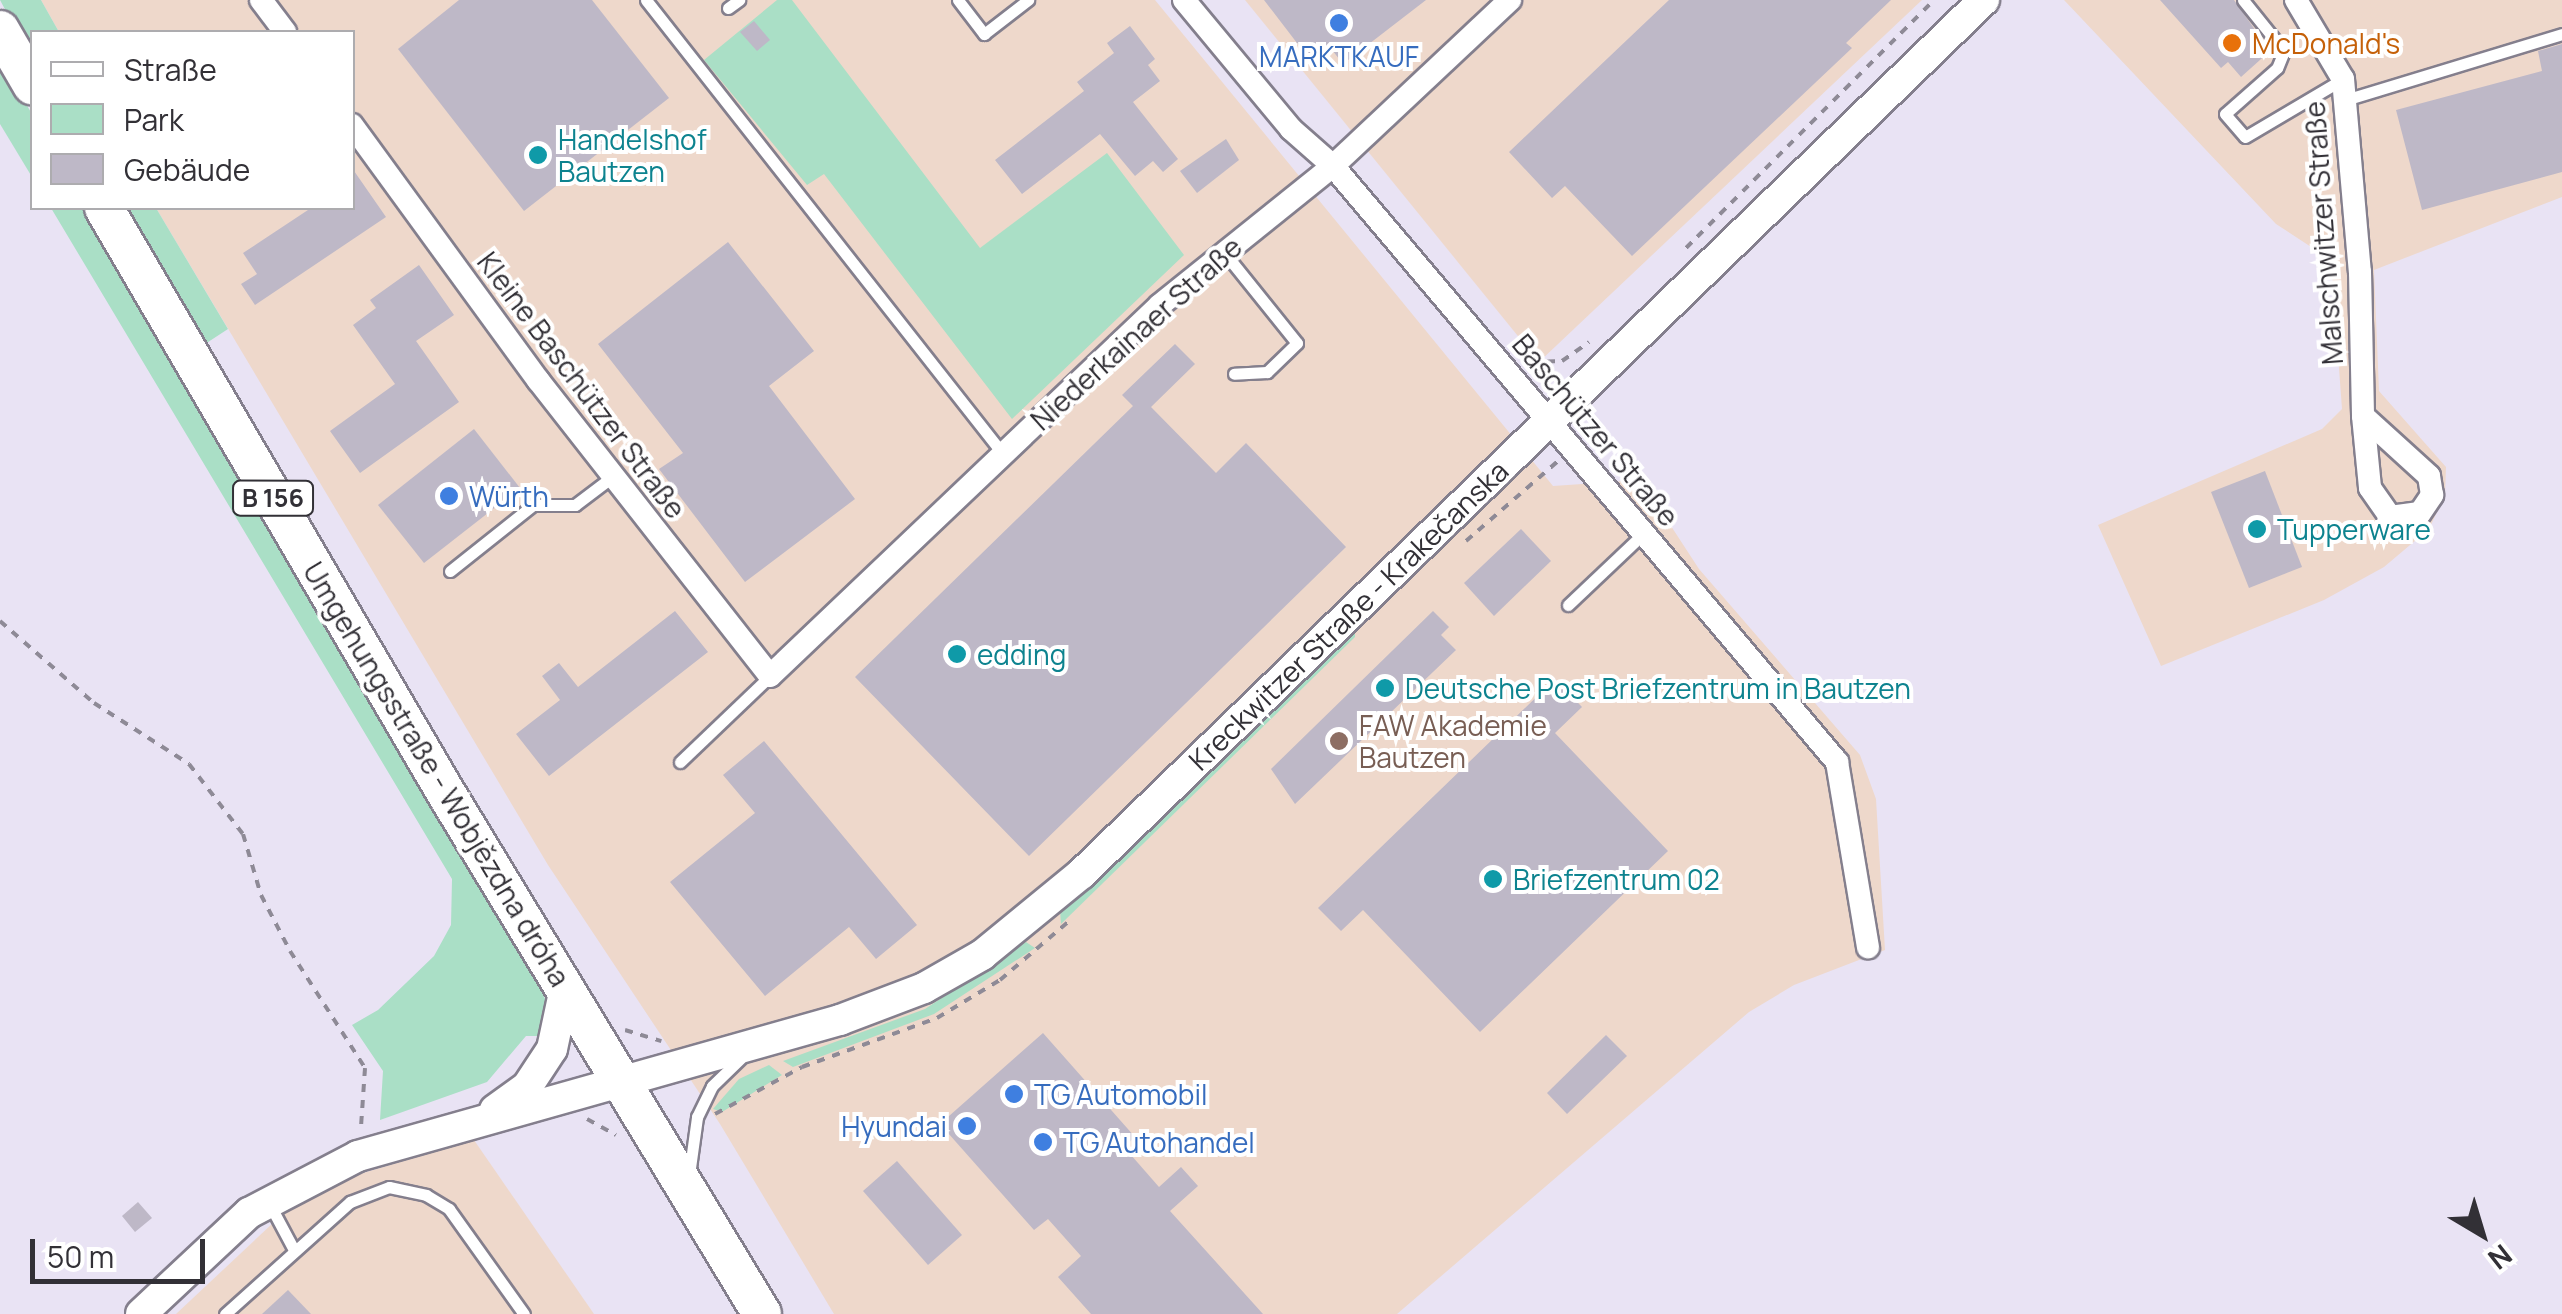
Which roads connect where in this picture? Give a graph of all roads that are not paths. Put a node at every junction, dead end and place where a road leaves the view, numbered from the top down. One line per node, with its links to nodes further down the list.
1 (261, 0): 11 (street)
2 (646, 0): 22 (lane)
3 (958, 0): 4 (lane)
4 (1028, 0)
5 (1184, 0): 16 (street, Baschützer Straße)
6 (1510, 0): 16 (street, Niederkainaer Straße)
7 (1984, 0): 21 (street, Kreckwitzer Straße - Krakečanska)
8 (2244, 0): 14 (lane)
9 (2296, 0): 14 (street, Malschwitzer Straße)
10 (0, 30): 13 (main road)
11 (284, 30)
12 (2562, 34): 14 (lane)
13 (30, 82)
14 (2344, 89): 20 (street, Malschwitzer Straße)
15 (355, 130): 23 (street, Kleine Baschützer Straße)
16 (1333, 166): 18 (street, Niederkainaer Straße); 21 (street, Baschützer Straße)
17 (105, 210): 30 (main road, Umgehungsstraße - Wobjězdna dróha / B 156)
18 (1224, 251): 19 (lane); 22 (street, Niederkainaer Straße)
19 (1234, 374)
20 (2363, 416)
21 (1549, 420): 24 (street, Baschützer Straße); 31 (street, Kreckwitzer Straße - Krakečanska)
22 (1004, 454): 27 (street, Niederkainaer Straße)
23 (612, 476): 25 (lane); 27 (street, Kleine Baschützer Straße)
24 (1644, 533): 26 (lane); 29 (street, Baschützer Straße)
25 (450, 570)
26 (1568, 605)
27 (770, 676): 28 (lane)
28 (680, 762)
29 (1868, 947)
30 (565, 988): 32 (main road, Umgehungsstraße - Wobjězdna dróha / B 156); 33 (street)
31 (762, 1043): 32 (street, Kreckwitzer Straße - Krakečanska); 34 (lane)
32 (620, 1080): 33 (street); 34 (main road, B 156)
33 (482, 1119): 35 (street)
34 (688, 1189): 40 (main road, B 156)
35 (267, 1201): 36 (lane); 37 (street)
36 (294, 1250): 38 (lane); 39 (lane)
37 (141, 1314)
38 (225, 1314)
39 (524, 1314)
40 (762, 1314)

